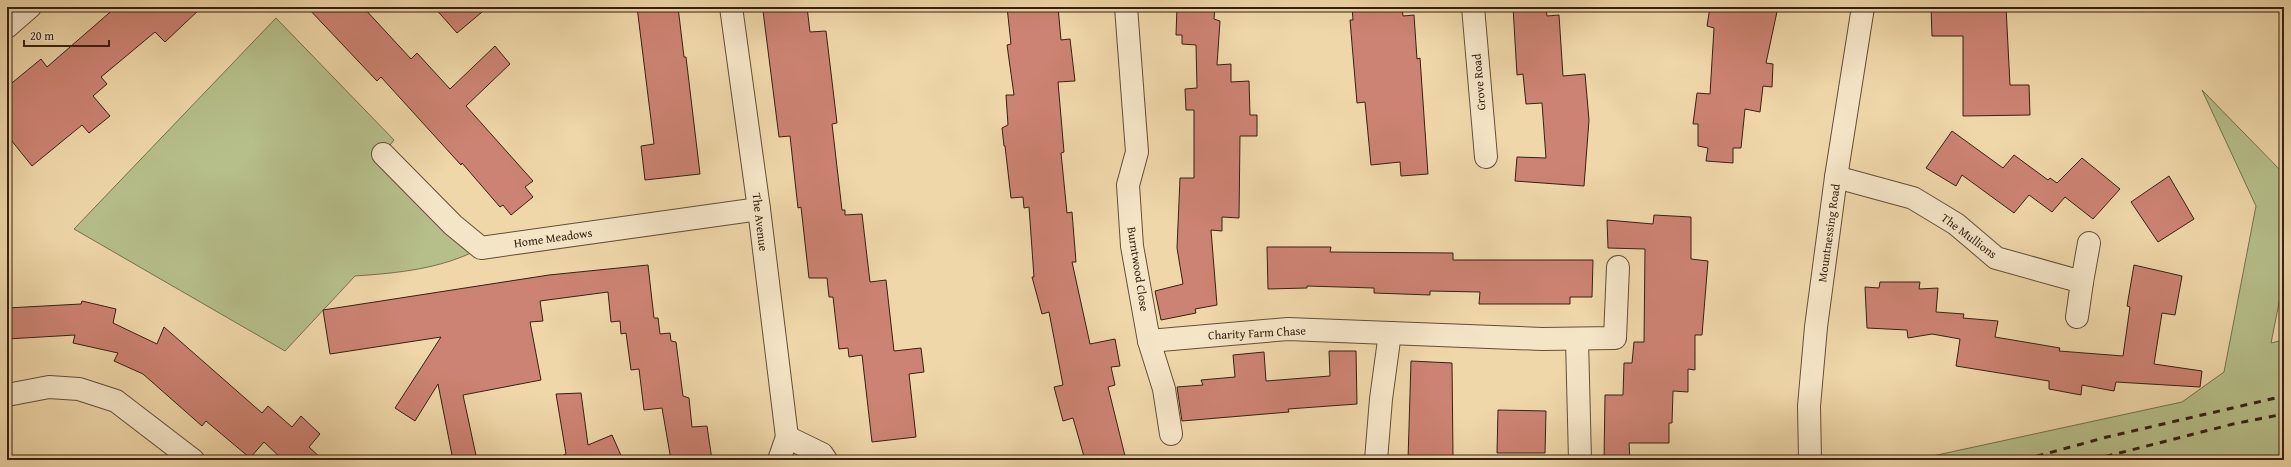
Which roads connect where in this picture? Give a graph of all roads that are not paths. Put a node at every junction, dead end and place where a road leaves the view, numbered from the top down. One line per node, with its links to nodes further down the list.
1 (30, 7): 6 (street)
2 (731, 7): 10 (street, The Avenue)
3 (1126, 7): 17 (street, Burntwood Close)
4 (1473, 7): 8 (street, Grove Road)
5 (1863, 7): 9 (street, Mountnessing Road)
6 (7, 27)
7 (383, 154): 10 (street, Home Meadows)
8 (1486, 157)
9 (1836, 177): 13 (street, The Mullions); 26 (street, Mountnessing Road)
10 (759, 209): 20 (street, The Avenue)
11 (2089, 244): 13 (street)
12 (1618, 267): 16 (street, Charity Farm Chase)
13 (2082, 282): 14 (street)
14 (2077, 317)
15 (1390, 333): 16 (street, Charity Farm Chase); 17 (street, Charity Farm Chase); 24 (street)
16 (1577, 340): 25 (street)
17 (1149, 341): 19 (street, Burntwood Close)
18 (7, 395): 21 (street)
19 (1171, 434)
20 (787, 437): 22 (street); 23 (street)
21 (193, 460)
22 (779, 460)
23 (826, 460)
24 (1376, 460)
25 (1580, 460)
26 (1810, 460)

